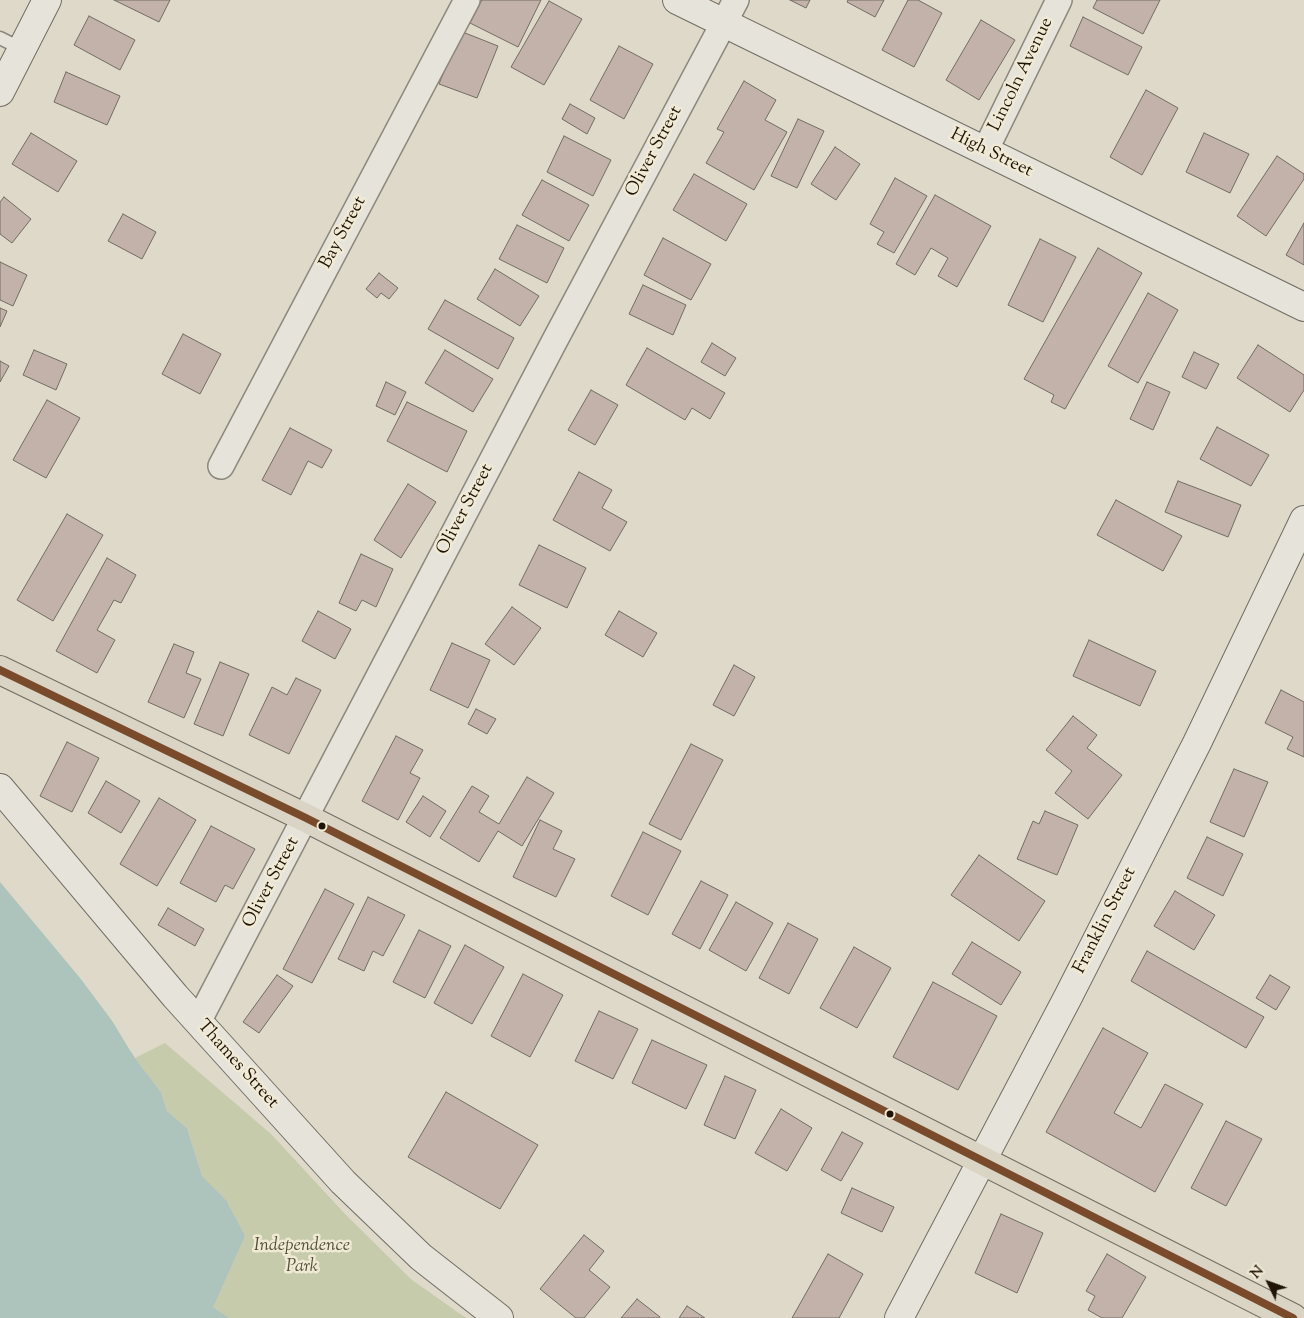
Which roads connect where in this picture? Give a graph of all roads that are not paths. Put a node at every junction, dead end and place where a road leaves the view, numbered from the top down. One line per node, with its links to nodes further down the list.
1 (47, 0): 7 (street)
2 (467, 0): 11 (street, Bay Street)
3 (677, 0): 6 (street, High Street)
4 (736, 0): 6 (street, Oliver Street)
5 (1059, 0): 9 (street, Lincoln Avenue)
6 (724, 24): 9 (street, High Street); 15 (street, Oliver Street)
7 (11, 44): 8 (street)
8 (0, 92)
9 (985, 151): 10 (street, High Street)
10 (1304, 307)
11 (221, 466)
12 (1304, 520): 17 (street, Franklin Street)
13 (0, 670): 15 (main road)
14 (0, 788): 16 (street, Thames Street)
15 (306, 818): 16 (street, Oliver Street); 17 (main road)
16 (198, 1022): 18 (street, Thames Street)
17 (981, 1160): 19 (street, Franklin Street); 20 (main road)
18 (499, 1318)
19 (899, 1318)
20 (1294, 1318)

